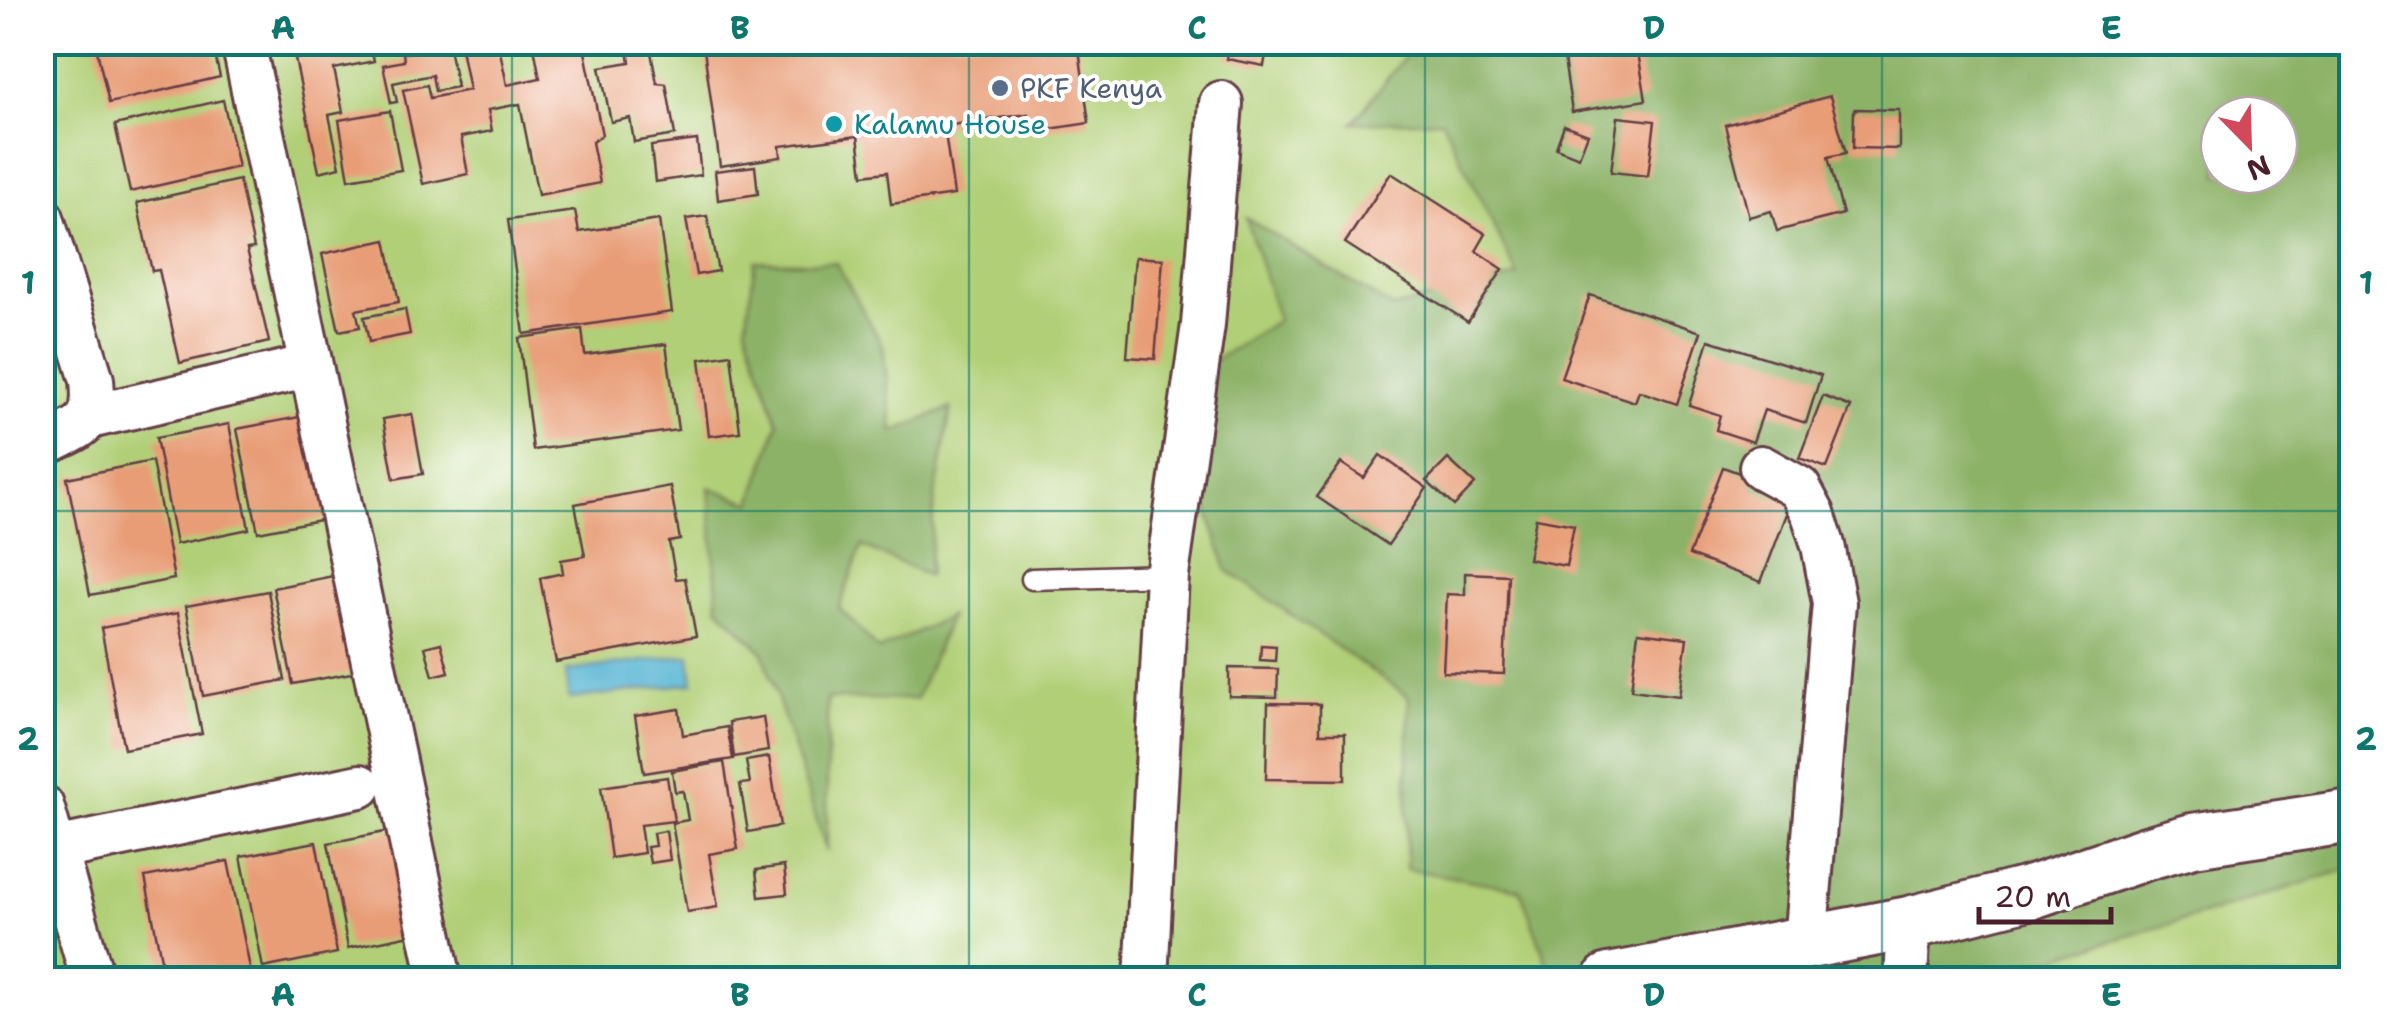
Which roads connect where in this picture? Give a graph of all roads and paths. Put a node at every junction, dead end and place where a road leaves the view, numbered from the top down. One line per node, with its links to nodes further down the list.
1 (243, 42): 4 (street)
2 (1221, 103): 8 (street)
3 (42, 218): 5 (street)
4 (310, 366): 5 (street); 17 (street)
5 (89, 417): 6 (street)
6 (42, 446)
7 (1761, 468): 15 (street)
8 (1167, 576): 9 (lane); 18 (street)
9 (1032, 579)
10 (360, 786): 13 (street)
11 (42, 806): 13 (street)
12 (2352, 816): 14 (street)
13 (55, 849): 16 (street)
14 (1909, 923): 15 (street); 20 (street)
15 (1804, 942): 19 (street)
16 (93, 980)
17 (440, 980)
18 (1146, 980)
19 (1609, 980)
20 (1906, 980)

